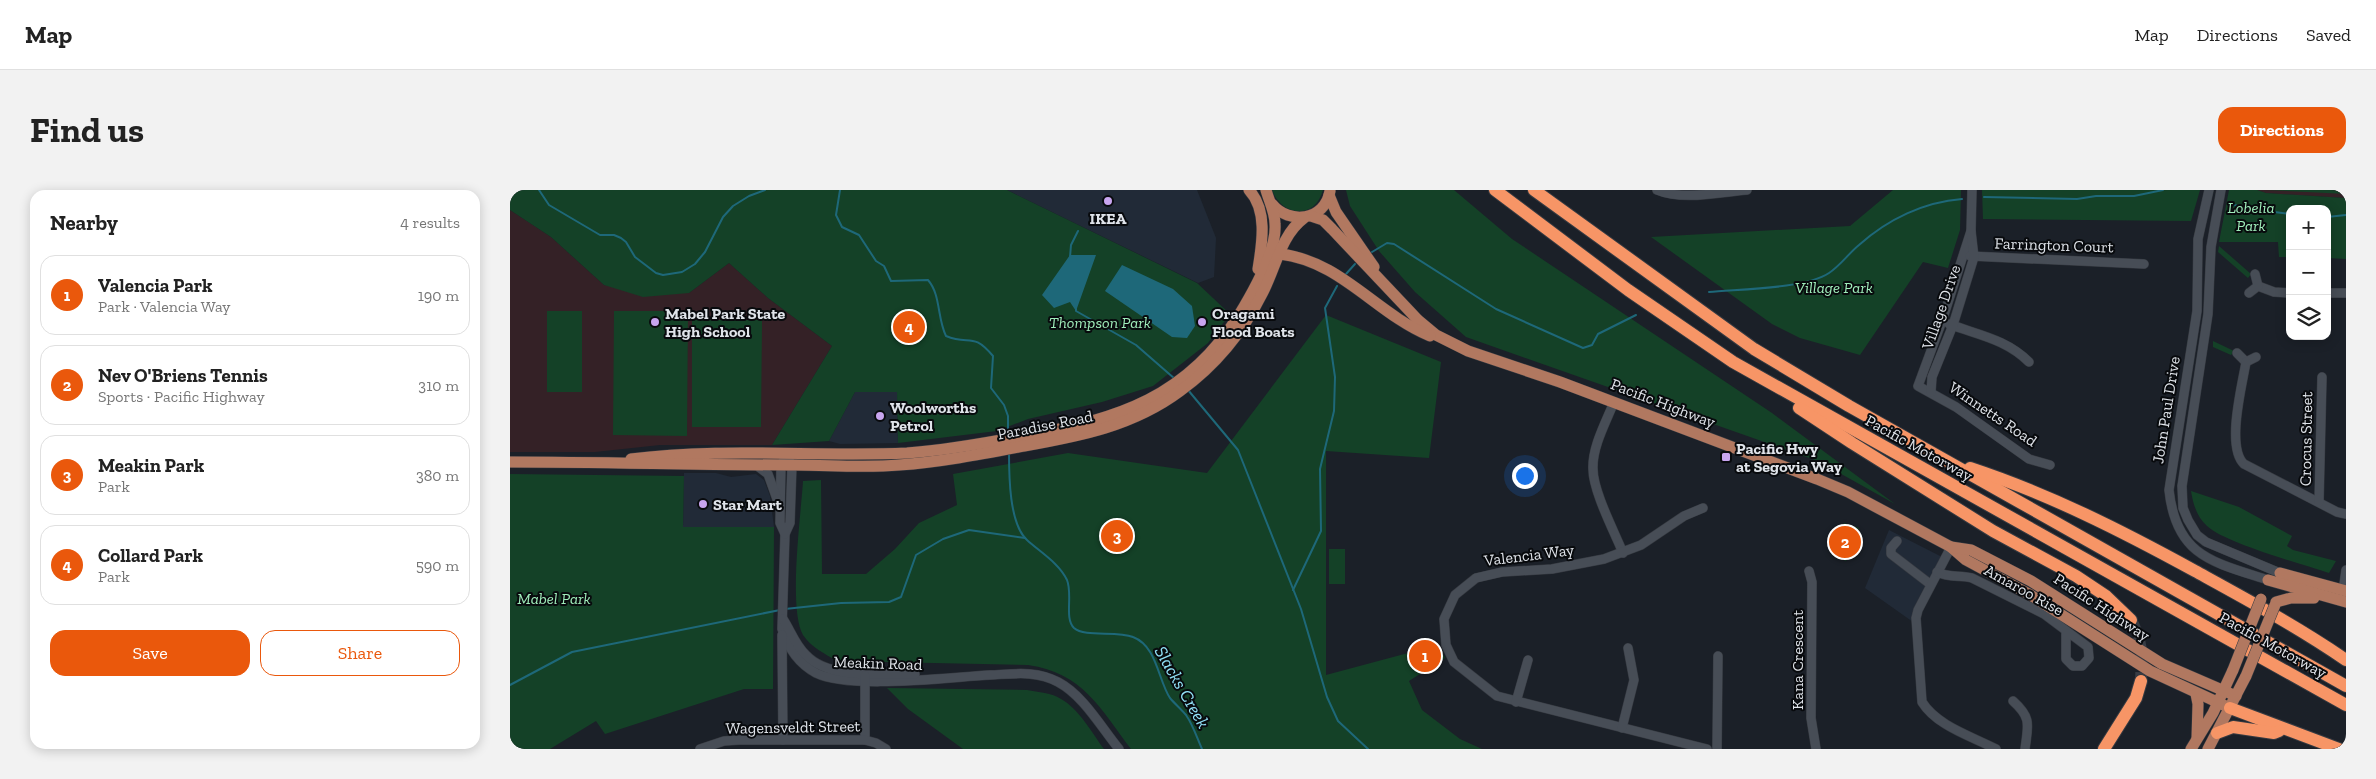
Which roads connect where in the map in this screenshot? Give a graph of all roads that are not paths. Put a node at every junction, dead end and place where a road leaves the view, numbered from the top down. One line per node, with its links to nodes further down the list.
1 (1248, 190): 20 (main road)
2 (1495, 190): 30 (highway, Pacific Motorway)
3 (1534, 190): 40 (highway, Pacific Motorway)
4 (1658, 190): 5 (street)
5 (1747, 190)
6 (1972, 190): 12 (street, Village Drive)
7 (2209, 190): 58 (street, John Paul Drive)
8 (2221, 190): 57 (street, John Paul Drive)
9 (1266, 193): 11 (main road); 20 (main road, Paradise Road)
10 (1329, 193): 11 (main road, Paradise Road); 18 (main road, Pacific Highway)
11 (1307, 217): 14 (main road, Paradise Road); 18 (main road, Pacific Highway)
12 (1971, 231): 13 (street, Village Drive); 15 (street, Village Drive)
13 (1963, 253): 15 (street, Farrington Court); 25 (street, Village Drive)
14 (1280, 254): 27 (main road); 33 (main road, Paradise Road)
15 (1974, 257): 16 (street, Farrington Court); 26 (street, Village Drive)
16 (2144, 264)
17 (2255, 274): 19 (street)
18 (1376, 275): 27 (main road, Pacific Highway)
19 (2258, 286): 21 (street); 22 (street)
20 (1254, 288): 33 (main road, Paradise Road)
21 (2249, 293)
22 (2286, 293)
23 (2331, 293): 24 (street)
24 (2346, 293)
25 (1942, 321): 26 (street); 35 (street, Village Drive)
26 (1953, 325): 31 (street); 36 (street, Village Drive)
27 (1436, 335): 37 (main road, Pacific Highway)
28 (2238, 353): 32 (street)
29 (2256, 357): 32 (street)
30 (1733, 362): 65 (highway); 81 (highway, Pacific Motorway)
31 (2029, 362)
32 (2246, 362): 46 (street)
33 (1204, 366): 38 (main road, Paradise Road)
34 (2322, 377): 46 (street, Crocus Street)
35 (1918, 387): 36 (street, Winnetts Road)
36 (1931, 392): 45 (street, Winnetts Road)
37 (1614, 402): 52 (main road, Pacific Highway); 53 (street)
38 (996, 446): 39 (main road, Paradise Road); 44 (main road, Paradise Road)
39 (786, 455): 42 (main road, Paradise Road); 44 (street)
40 (1944, 460): 71 (highway); 74 (highway, Pacific Motorway)
41 (510, 462): 42 (main road, Paradise Road)
42 (602, 462): 43 (main road, Paradise Road)
43 (756, 465): 44 (main road, Paradise Road); 48 (street)
44 (787, 465): 48 (street); 50 (street)
45 (2050, 465)
46 (2319, 502): 49 (street)
47 (1703, 508): 53 (street, Valencia Way)
48 (781, 509): 50 (street)
49 (2346, 514)
50 (785, 534): 64 (street)
51 (1897, 542): 59 (street)
52 (1951, 547): 56 (street); 75 (main road, Pacific Highway); 76 (main road, Pacific Highway)
53 (1623, 553): 79 (street, Valencia Way)
54 (1809, 570): 94 (street, Kana Crescent)
55 (2346, 570): 61 (street)
56 (1937, 572): 59 (street); 67 (street, Amaroo Rise)
57 (2280, 572): 58 (main road); 60 (main road); 61 (main road)
58 (2268, 580): 60 (main road); 75 (main road, bridge)
59 (1930, 584): 95 (street)
60 (2282, 585): 62 (main road); 63 (main road)
61 (2345, 595): 62 (main road)
62 (2326, 598): 63 (main road)
63 (2276, 603): 77 (main road, bridge)
64 (783, 619): 66 (street); 72 (street, Meakin Road)
65 (2131, 620)
66 (782, 629): 72 (street, Meakin Road); 86 (street)
67 (2066, 631)
68 (1628, 648): 83 (street)
69 (1718, 656): 93 (street)
70 (1528, 660): 79 (street)
71 (2346, 660)
72 (865, 676): 87 (street); 91 (street, Meakin Road)
73 (2141, 681): 97 (highway)
74 (2346, 686)
75 (2224, 690): 77 (main road, Pacific Highway); 80 (main road)
76 (2196, 694): 80 (main road, Pacific Highway); 88 (main road)
77 (2236, 696): 82 (main road)
78 (2013, 701): 96 (street)
79 (1516, 702): 83 (street, Valencia Way)
80 (2218, 703): 82 (main road, Pacific Highway); 88 (main road)
81 (2346, 705)
82 (2230, 708): 84 (highway); 85 (main road)
83 (1622, 728): 92 (street, Valencia Way)
84 (2287, 731): 85 (highway); 99 (highway)
85 (2217, 733): 98 (main road)
86 (783, 740): 87 (street, Wagensveldt Street); 89 (street, Wagensveldt Street)
87 (865, 740): 90 (street, Wagensveldt Street)
88 (2194, 744)
89 (700, 749)
90 (886, 749)
91 (1119, 749)
92 (1707, 749)
93 (1716, 749)
94 (1816, 749)
95 (1996, 749)
96 (2025, 749)
97 (2104, 749)
98 (2208, 749)
99 (2339, 749)

